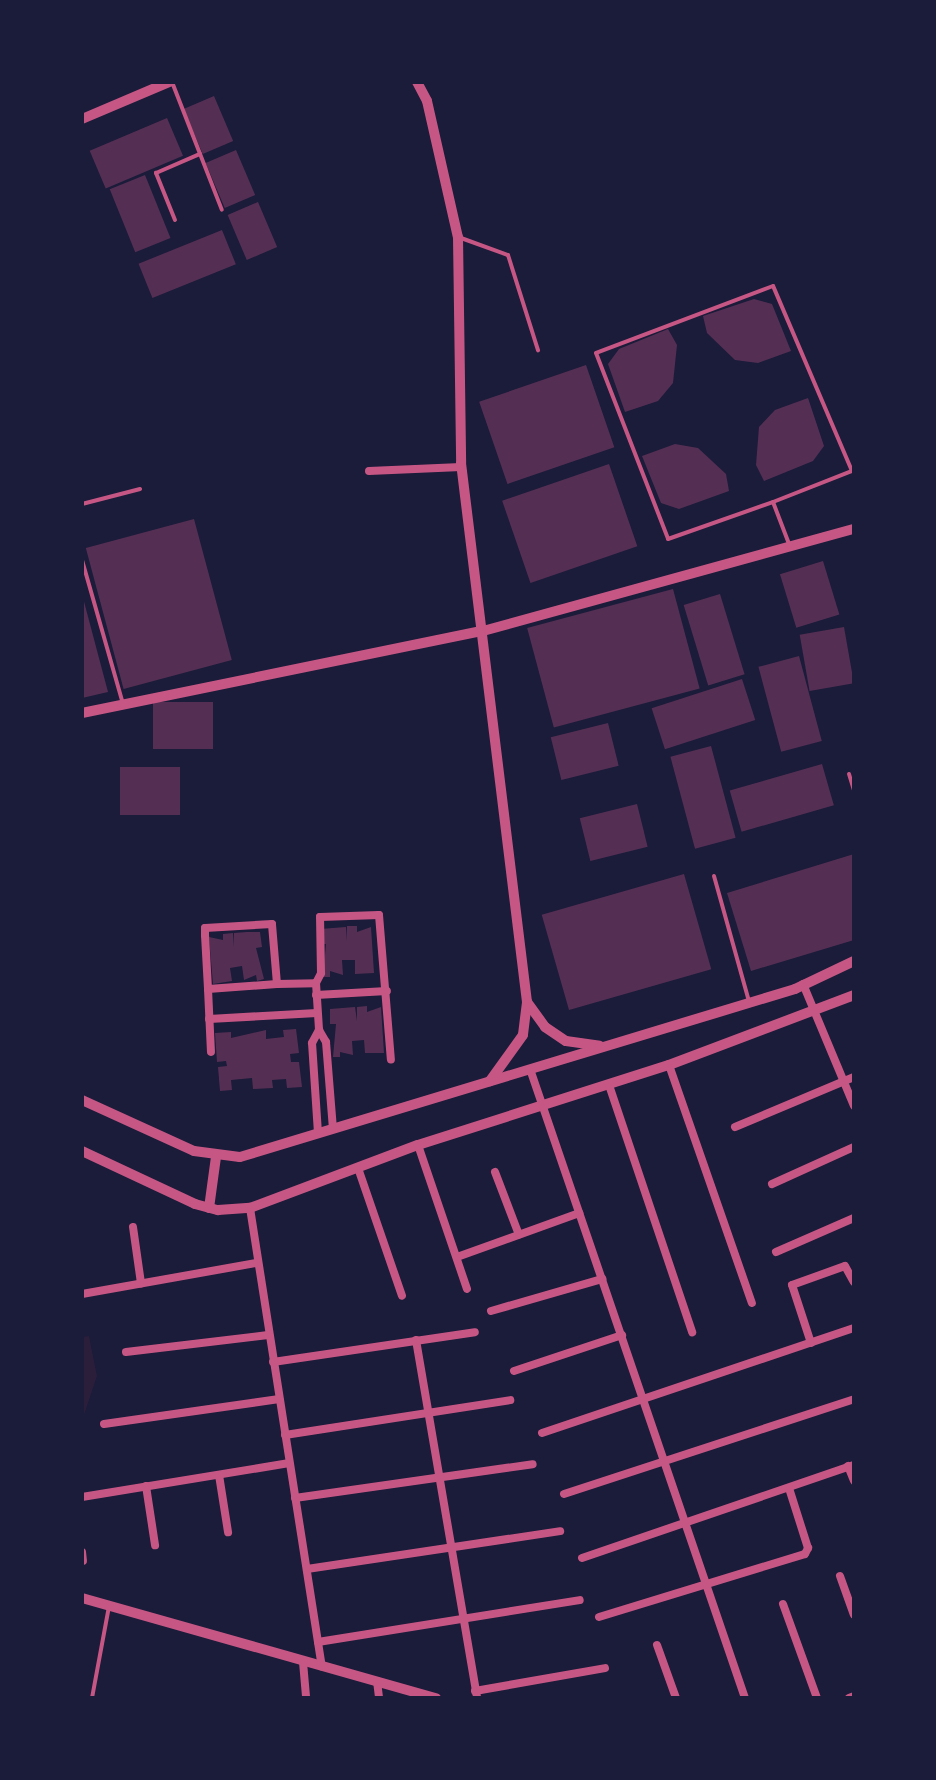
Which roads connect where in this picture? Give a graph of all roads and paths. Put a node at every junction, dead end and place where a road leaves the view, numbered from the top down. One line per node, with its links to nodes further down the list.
1 (171, 82): 3 (street); 4 (lane)
2 (417, 82): 7 (street)
3 (82, 119)
4 (200, 154): 5 (lane); 6 (lane)
5 (222, 210)
6 (175, 220)
7 (458, 237): 8 (lane); 9 (street)
8 (538, 350)
9 (461, 467): 10 (street); 17 (street)
10 (369, 471)
11 (140, 489): 13 (lane)
12 (773, 502): 12 (lane); 15 (lane)
13 (82, 504)
14 (854, 529): 15 (street)
15 (790, 547): 17 (street)
16 (82, 560): 18 (lane)
17 (483, 631): 18 (street); 31 (street)
18 (123, 706): 19 (street)
19 (82, 713)
20 (849, 774): 21 (lane)
21 (854, 790)
22 (714, 876): 32 (lane)
23 (854, 961): 26 (street)
24 (316, 983): 25 (street); 28 (street); 29 (street)
25 (277, 984): 27 (street); 27 (street)
26 (803, 984): 32 (street); 34 (street)
27 (208, 989): 35 (street)
28 (387, 991): 29 (street); 39 (street)
29 (316, 995): 33 (street)
30 (854, 995): 34 (street)
31 (527, 1002): 37 (street); 43 (street)
32 (750, 1003): 37 (street)
33 (317, 1013): 35 (street); 36 (street)
34 (814, 1013): 40 (street); 44 (street)
35 (209, 1019): 38 (street)
36 (319, 1030): 50 (street); 51 (street)
37 (605, 1047): 41 (street)
38 (211, 1052)
39 (391, 1060)
40 (669, 1065): 45 (street); 74 (street)
41 (530, 1069): 43 (street); 47 (street)
42 (854, 1077): 44 (street)
43 (490, 1081): 50 (street)
44 (844, 1081): 48 (street); 49 (street)
45 (609, 1085): 47 (street); 78 (street)
46 (82, 1100): 55 (street)
47 (540, 1105): 52 (street); 61 (street)
48 (854, 1106)
49 (735, 1127)
50 (333, 1129): 51 (street)
51 (318, 1133): 55 (street)
52 (418, 1145): 56 (street); 66 (street)
53 (854, 1147): 58 (street)
54 (82, 1151): 59 (street)
55 (216, 1157): 59 (street)
56 (358, 1168): 60 (street); 73 (street)
57 (495, 1172): 64 (street)
58 (772, 1184)
59 (209, 1208): 60 (street)
60 (250, 1208): 67 (street)
61 (579, 1213): 64 (street); 68 (street)
62 (854, 1218): 65 (street)
63 (133, 1227): 70 (street)
64 (519, 1235): 66 (street)
65 (776, 1252)
66 (457, 1257): 71 (street)
67 (256, 1263): 70 (street); 79 (street)
68 (602, 1279): 75 (street); 80 (street)
69 (854, 1282): 82 (street)
70 (141, 1283): 72 (street)
71 (467, 1289)
72 (82, 1294)
73 (402, 1296)
74 (752, 1303)
75 (491, 1311)
76 (854, 1328): 82 (street)
77 (475, 1332): 81 (street)
78 (692, 1332)
79 (268, 1335): 83 (street); 84 (street)
80 (622, 1335): 85 (street); 89 (street)
81 (416, 1340): 84 (street); 90 (street)
82 (811, 1343): 89 (street)
83 (126, 1352)
84 (273, 1362): 86 (street)
85 (514, 1371)
86 (279, 1399): 91 (street); 93 (street)
87 (854, 1399): 95 (street)
88 (510, 1400): 90 (street)
89 (645, 1400): 92 (street); 95 (street)
90 (428, 1411): 93 (street); 99 (street)
91 (104, 1424)
92 (542, 1433)
93 (285, 1435): 94 (street)
94 (289, 1463): 98 (street); 105 (street)
95 (663, 1463): 103 (street); 106 (street)
96 (533, 1464): 99 (street)
97 (851, 1465): 100 (street); 102 (street)
98 (219, 1475): 101 (street); 108 (street)
99 (438, 1480): 105 (street); 110 (street)
100 (854, 1481)
101 (146, 1486): 104 (street); 109 (street)
102 (789, 1488): 106 (street); 114 (street)
103 (564, 1494)
104 (82, 1497)
105 (295, 1498): 112 (street)
106 (684, 1523): 111 (street); 114 (street)
107 (560, 1531): 110 (street)
108 (228, 1532)
109 (155, 1545)
110 (450, 1550): 112 (street); 121 (street)
111 (582, 1558)
112 (307, 1569): 122 (street)
113 (840, 1576): 119 (street)
114 (705, 1586): 120 (street); 134 (street)
115 (82, 1598): 118 (street)
116 (580, 1600): 121 (street)
117 (783, 1604): 135 (street)
118 (109, 1606): 124 (street); 129 (lane)
119 (854, 1615)
120 (599, 1617)
121 (461, 1620): 122 (street); 128 (street)
122 (318, 1642): 125 (street)
123 (657, 1645): 133 (street)
124 (303, 1662): 125 (street); 130 (street)
125 (322, 1666): 127 (street)
126 (605, 1668): 128 (street)
127 (377, 1681): 131 (street); 132 (street)
128 (476, 1695)
129 (92, 1698)
130 (306, 1698)
131 (379, 1698)
132 (436, 1698)
133 (676, 1698)
134 (745, 1698)
135 (817, 1698)

